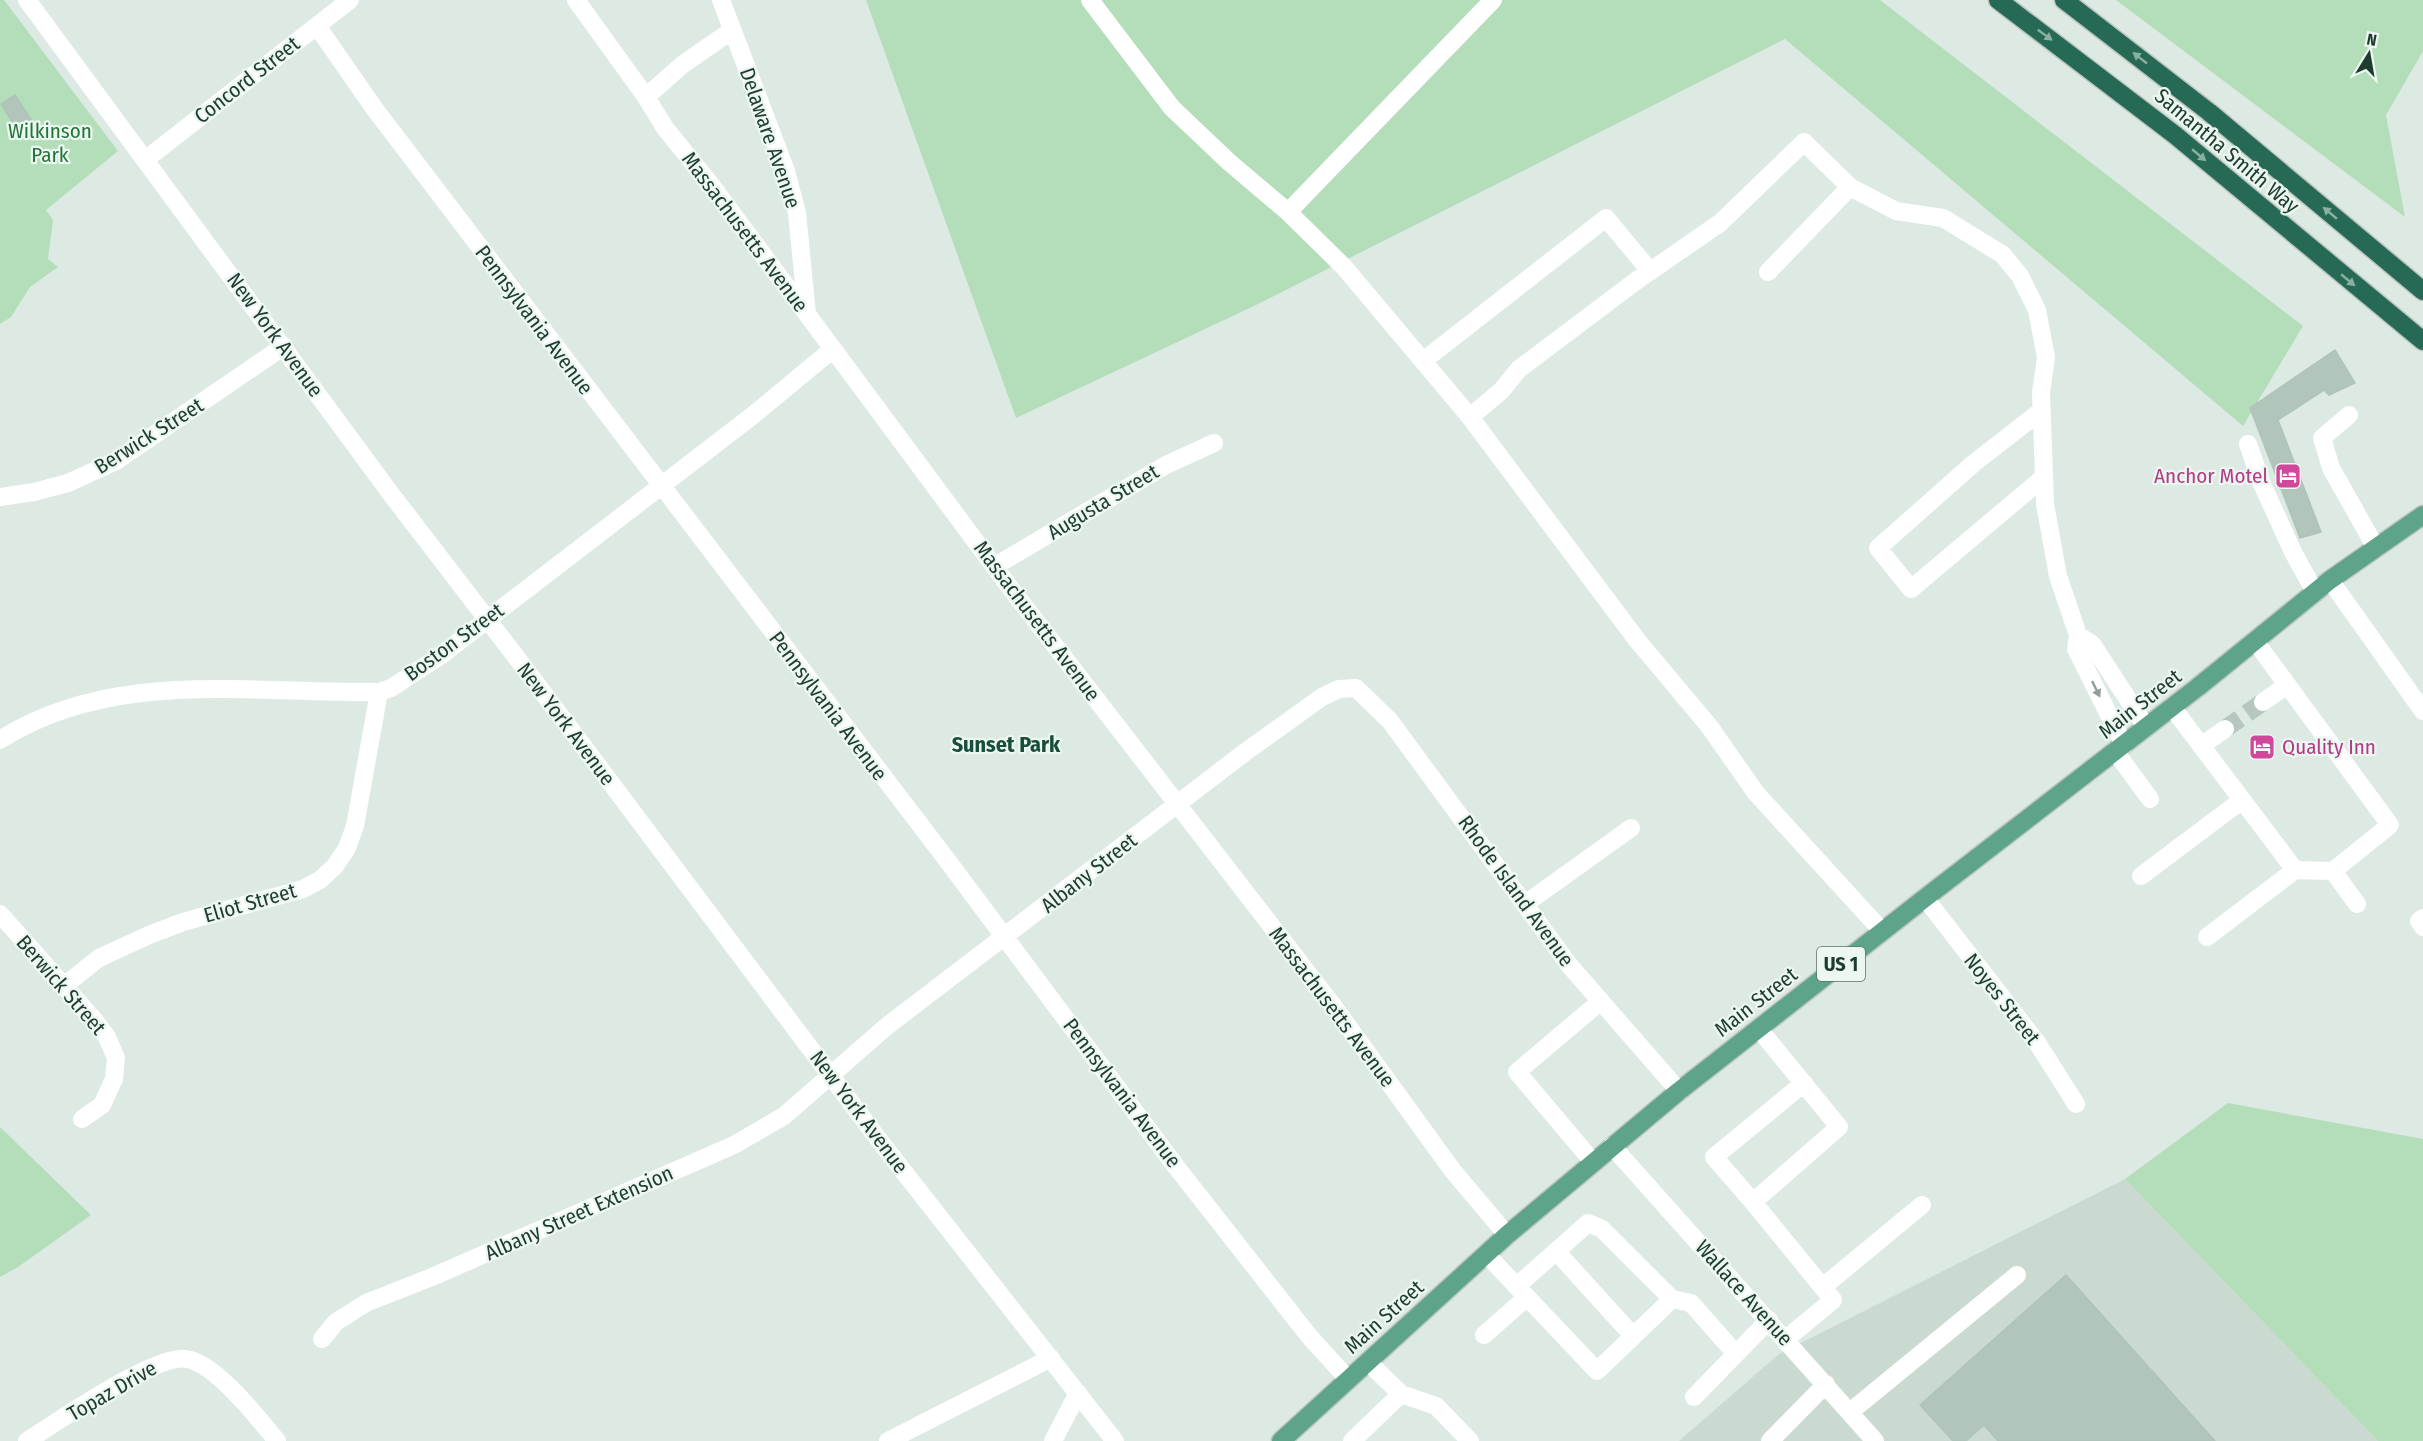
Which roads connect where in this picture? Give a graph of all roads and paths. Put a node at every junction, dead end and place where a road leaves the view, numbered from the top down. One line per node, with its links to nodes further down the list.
1 (27, 0): 12 (street, New York Avenue)
2 (350, 0): 9 (street, Concord Street)
3 (576, 0): 11 (street, Massachusetts Avenue)
4 (721, 0): 10 (street, Delaware Avenue)
5 (1090, 0): 14 (street)
6 (1998, 0): 19 (highway, Samantha Smith Way, one-way to 19)
7 (2064, 0): 17 (highway, Samantha Smith Way, one-way to 7)
8 (1490, 1): 14 (street)
9 (317, 26): 12 (street, Concord Street); 29 (street, Pennsylvania Avenue)
10 (731, 31): 11 (street); 18 (street, Delaware Avenue)
11 (646, 97): 18 (street, Massachusetts Avenue)
12 (145, 160): 20 (street, New York Avenue)
13 (1850, 187): 15 (street); 16 (street); 23 (street)
14 (1288, 212): 22 (street)
15 (1650, 272): 22 (street); 25 (street)
16 (1768, 272)
17 (2423, 291)
18 (807, 314): 21 (street, Massachusetts Avenue)
19 (2423, 341)
20 (284, 346): 30 (street, Berwick Street); 36 (street, New York Avenue)
21 (833, 349): 29 (street, Boston Street); 33 (street, Massachusetts Avenue)
22 (1423, 361): 25 (street)
23 (2041, 411): 28 (street); 28 (street)
24 (2349, 415): 32 (street)
25 (1470, 417): 63 (street)
26 (1214, 443): 33 (street, Augusta Street)
27 (2248, 444): 35 (street)
28 (2044, 477): 37 (street)
29 (662, 485): 36 (street, Boston Street); 65 (street, Pennsylvania Avenue)
30 (0, 497)
31 (2423, 515): 32 (main road, Main Street / US 1)
32 (2376, 548): 34 (main road, Main Street / US 1)
33 (995, 566): 52 (street, Massachusetts Avenue)
34 (2330, 580): 35 (main road, Main Street / US 1); 44 (street)
35 (2315, 592): 38 (main road, Main Street / US 1)
36 (486, 620): 41 (street, Boston Street); 69 (street, New York Avenue)
37 (2078, 635): 45 (street); 49 (street, one-way to 49)
38 (2255, 641): 39 (street); 43 (main road, Main Street / US 1)
39 (2288, 685): 42 (street); 55 (street)
40 (1356, 688): 52 (street, Albany Street); 58 (street, Rhode Island Avenue)
41 (379, 692): 47 (street, Boston Street); 66 (street, Eliot Street)
42 (2263, 702)
43 (2172, 707): 45 (main road, Main Street / US 1); 48 (street)
44 (2423, 711)
45 (2146, 727): 49 (main road, Main Street / US 1)
46 (2225, 729): 48 (street)
47 (0, 740)
48 (2201, 746): 51 (street)
49 (2119, 748): 50 (street); 57 (main road, Main Street / US 1)
50 (2150, 799)
51 (2242, 800): 54 (street); 56 (street)
52 (1177, 804): 65 (street, Albany Street); 78 (street, Massachusetts Avenue)
53 (1631, 828): 58 (street)
54 (2295, 870): 55 (street); 64 (street)
55 (2333, 871): 59 (street)
56 (2140, 876)
57 (1925, 898): 63 (main road, Main Street / US 1); 72 (street, Noyes Street)
58 (1526, 904): 67 (street, Rhode Island Avenue)
59 (2357, 904)
60 (0, 914): 66 (street, Berwick Street)
61 (2423, 918): 62 (street)
62 (2423, 927)
63 (1882, 931): 68 (main road, Main Street / US 1)
64 (2206, 937)
65 (1003, 938): 69 (street, Albany Street); 93 (street, Pennsylvania Avenue)
66 (65, 986): 73 (street, Berwick Street)
67 (1601, 1001): 71 (street, Rhode Island Avenue); 75 (street)
68 (1759, 1029): 70 (street); 71 (main road, Main Street / US 1)
69 (830, 1074): 88 (street, Albany Street Extension); 91 (street, New York Avenue)
70 (1804, 1083): 76 (street); 76 (street)
71 (1679, 1091): 74 (main road, Main Street / US 1)
72 (2076, 1104)
73 (82, 1119)
74 (1612, 1146): 75 (main road, Main Street / US 1); 85 (street, Wallace Avenue)
75 (1593, 1162): 78 (main road, Main Street / US 1)
76 (1753, 1202): 82 (street)
77 (1922, 1205): 82 (street)
78 (1507, 1235): 80 (main road, Main Street / US 1)
79 (1556, 1251): 83 (street); 84 (street); 87 (street)
80 (1487, 1255): 83 (street); 92 (main road, Main Street / US 1)
81 (2017, 1275): 98 (street)
82 (1824, 1286): 89 (street)
83 (1522, 1292): 86 (street); 87 (street)
84 (1672, 1299): 87 (street); 90 (street)
85 (1769, 1320): 89 (street, Wallace Avenue); 90 (street)
86 (1484, 1335)
87 (1633, 1336)
88 (322, 1339)
89 (1786, 1340): 94 (street, Wallace Avenue)
90 (1736, 1354): 97 (street)
91 (1051, 1358): 95 (street, New York Avenue); 101 (street)
92 (1368, 1362): 93 (main road, Main Street / US 1); 96 (street)
93 (1348, 1379): 104 (main road, Main Street / US 1)
94 (1826, 1384): 98 (street, Wallace Avenue); 107 (street)
95 (1078, 1393): 102 (street); 103 (street, New York Avenue)
96 (1401, 1394): 105 (street); 106 (street)
97 (1694, 1397)
98 (1850, 1412): 108 (street, Wallace Avenue)
99 (27, 1441): 100 (street, Topaz Drive)
100 (277, 1441)
101 (888, 1441)
102 (1053, 1441)
103 (1115, 1441)
104 (1281, 1441)
105 (1352, 1441)
106 (1470, 1441)
107 (1770, 1441)
108 (1875, 1441)

